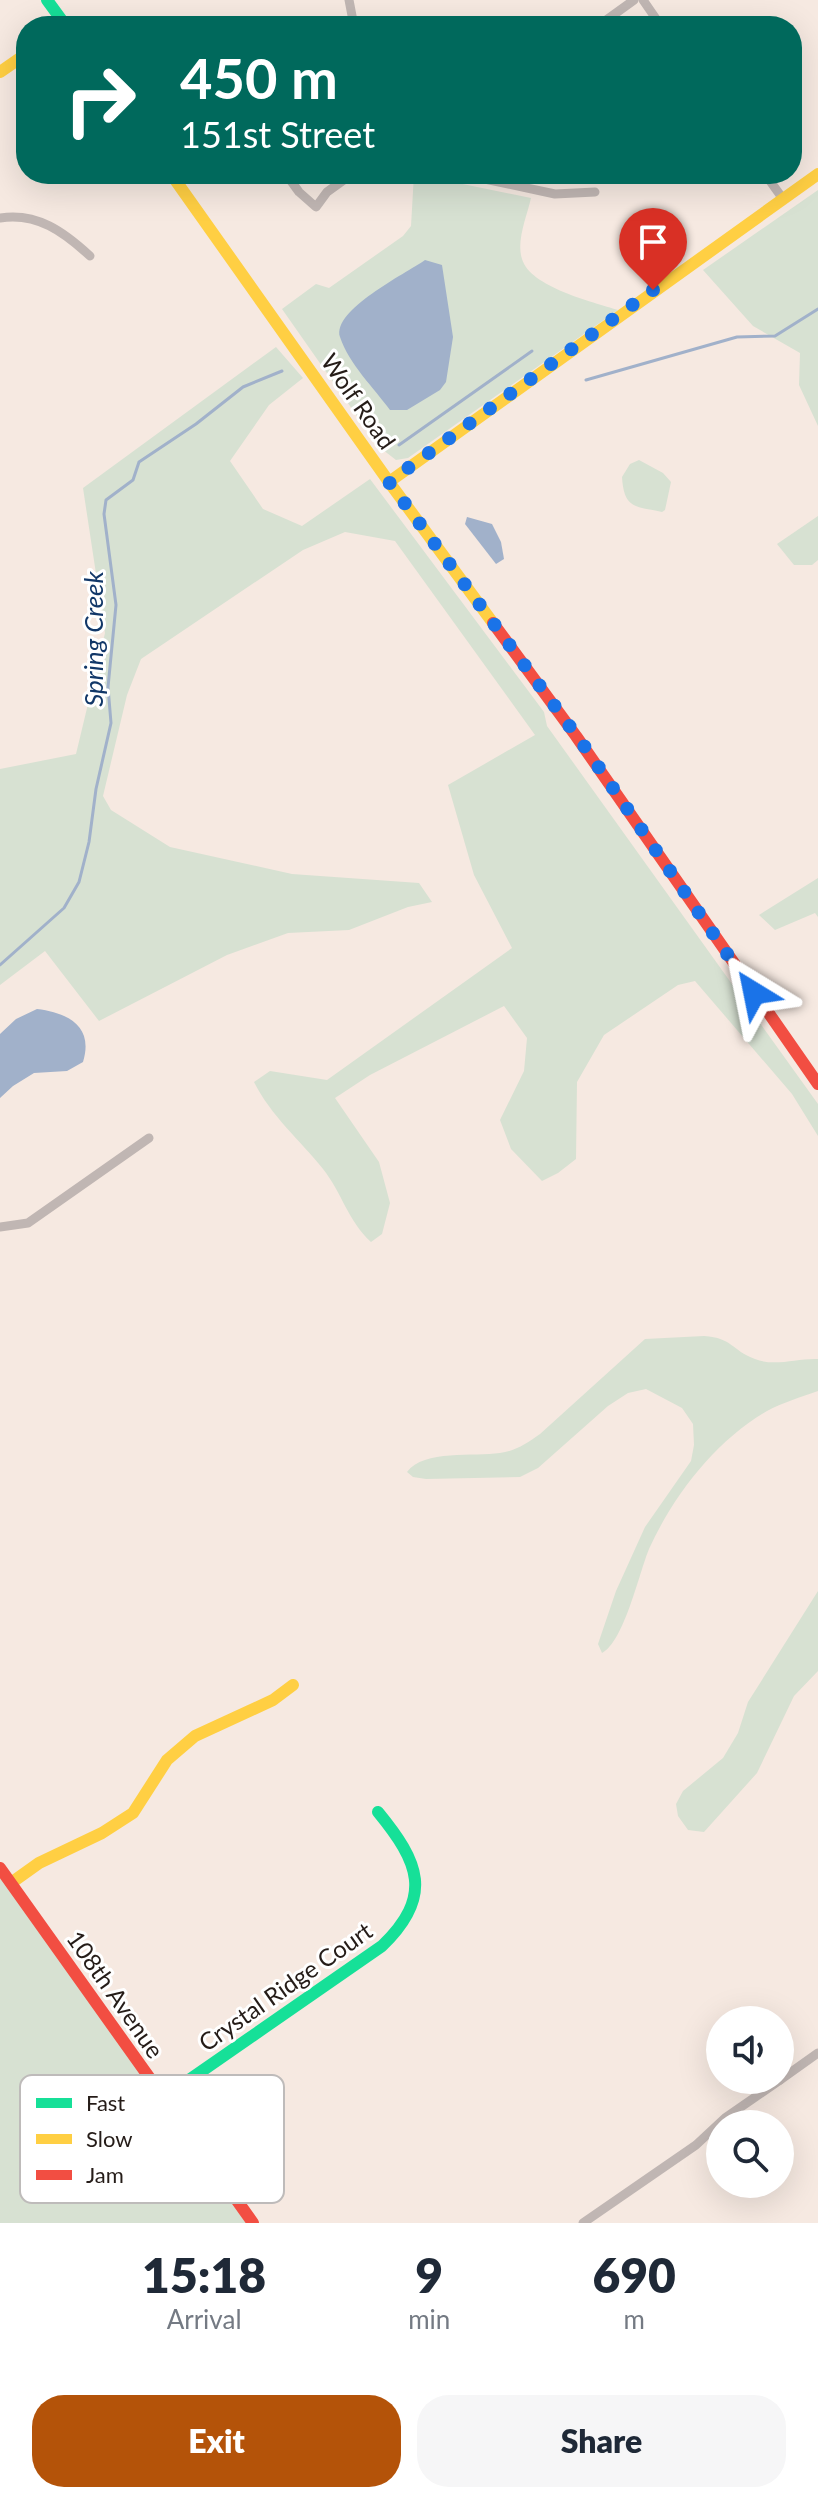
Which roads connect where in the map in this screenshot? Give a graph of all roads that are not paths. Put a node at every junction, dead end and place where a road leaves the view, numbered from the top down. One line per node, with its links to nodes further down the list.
1 (634, 0): 2 (street)
2 (612, 16)
3 (818, 174): 10 (street)
4 (178, 184): 13 (street, Wolf Road)
5 (293, 184): 6 (street)
6 (338, 184)
7 (509, 184): 9 (street)
8 (772, 184): 10 (street)
9 (595, 192)
10 (783, 199): 13 (street)
11 (0, 218): 12 (street)
12 (90, 256)
13 (389, 482): 14 (street, Wolf Road)
14 (818, 1084)
15 (149, 1138): 16 (street)
16 (0, 1227)
17 (293, 1685): 20 (street)
18 (378, 1812): 24 (street, Crystal Ridge Court)
19 (0, 1868): 20 (street, 108th Avenue)
20 (11, 1883): 23 (street, 108th Avenue)
21 (818, 2053): 22 (street)
22 (794, 2070)
23 (147, 2075)
24 (196, 2075)
25 (760, 2094): 28 (street)
26 (239, 2203): 27 (street, 108th Avenue)
27 (253, 2223)
28 (583, 2223)

